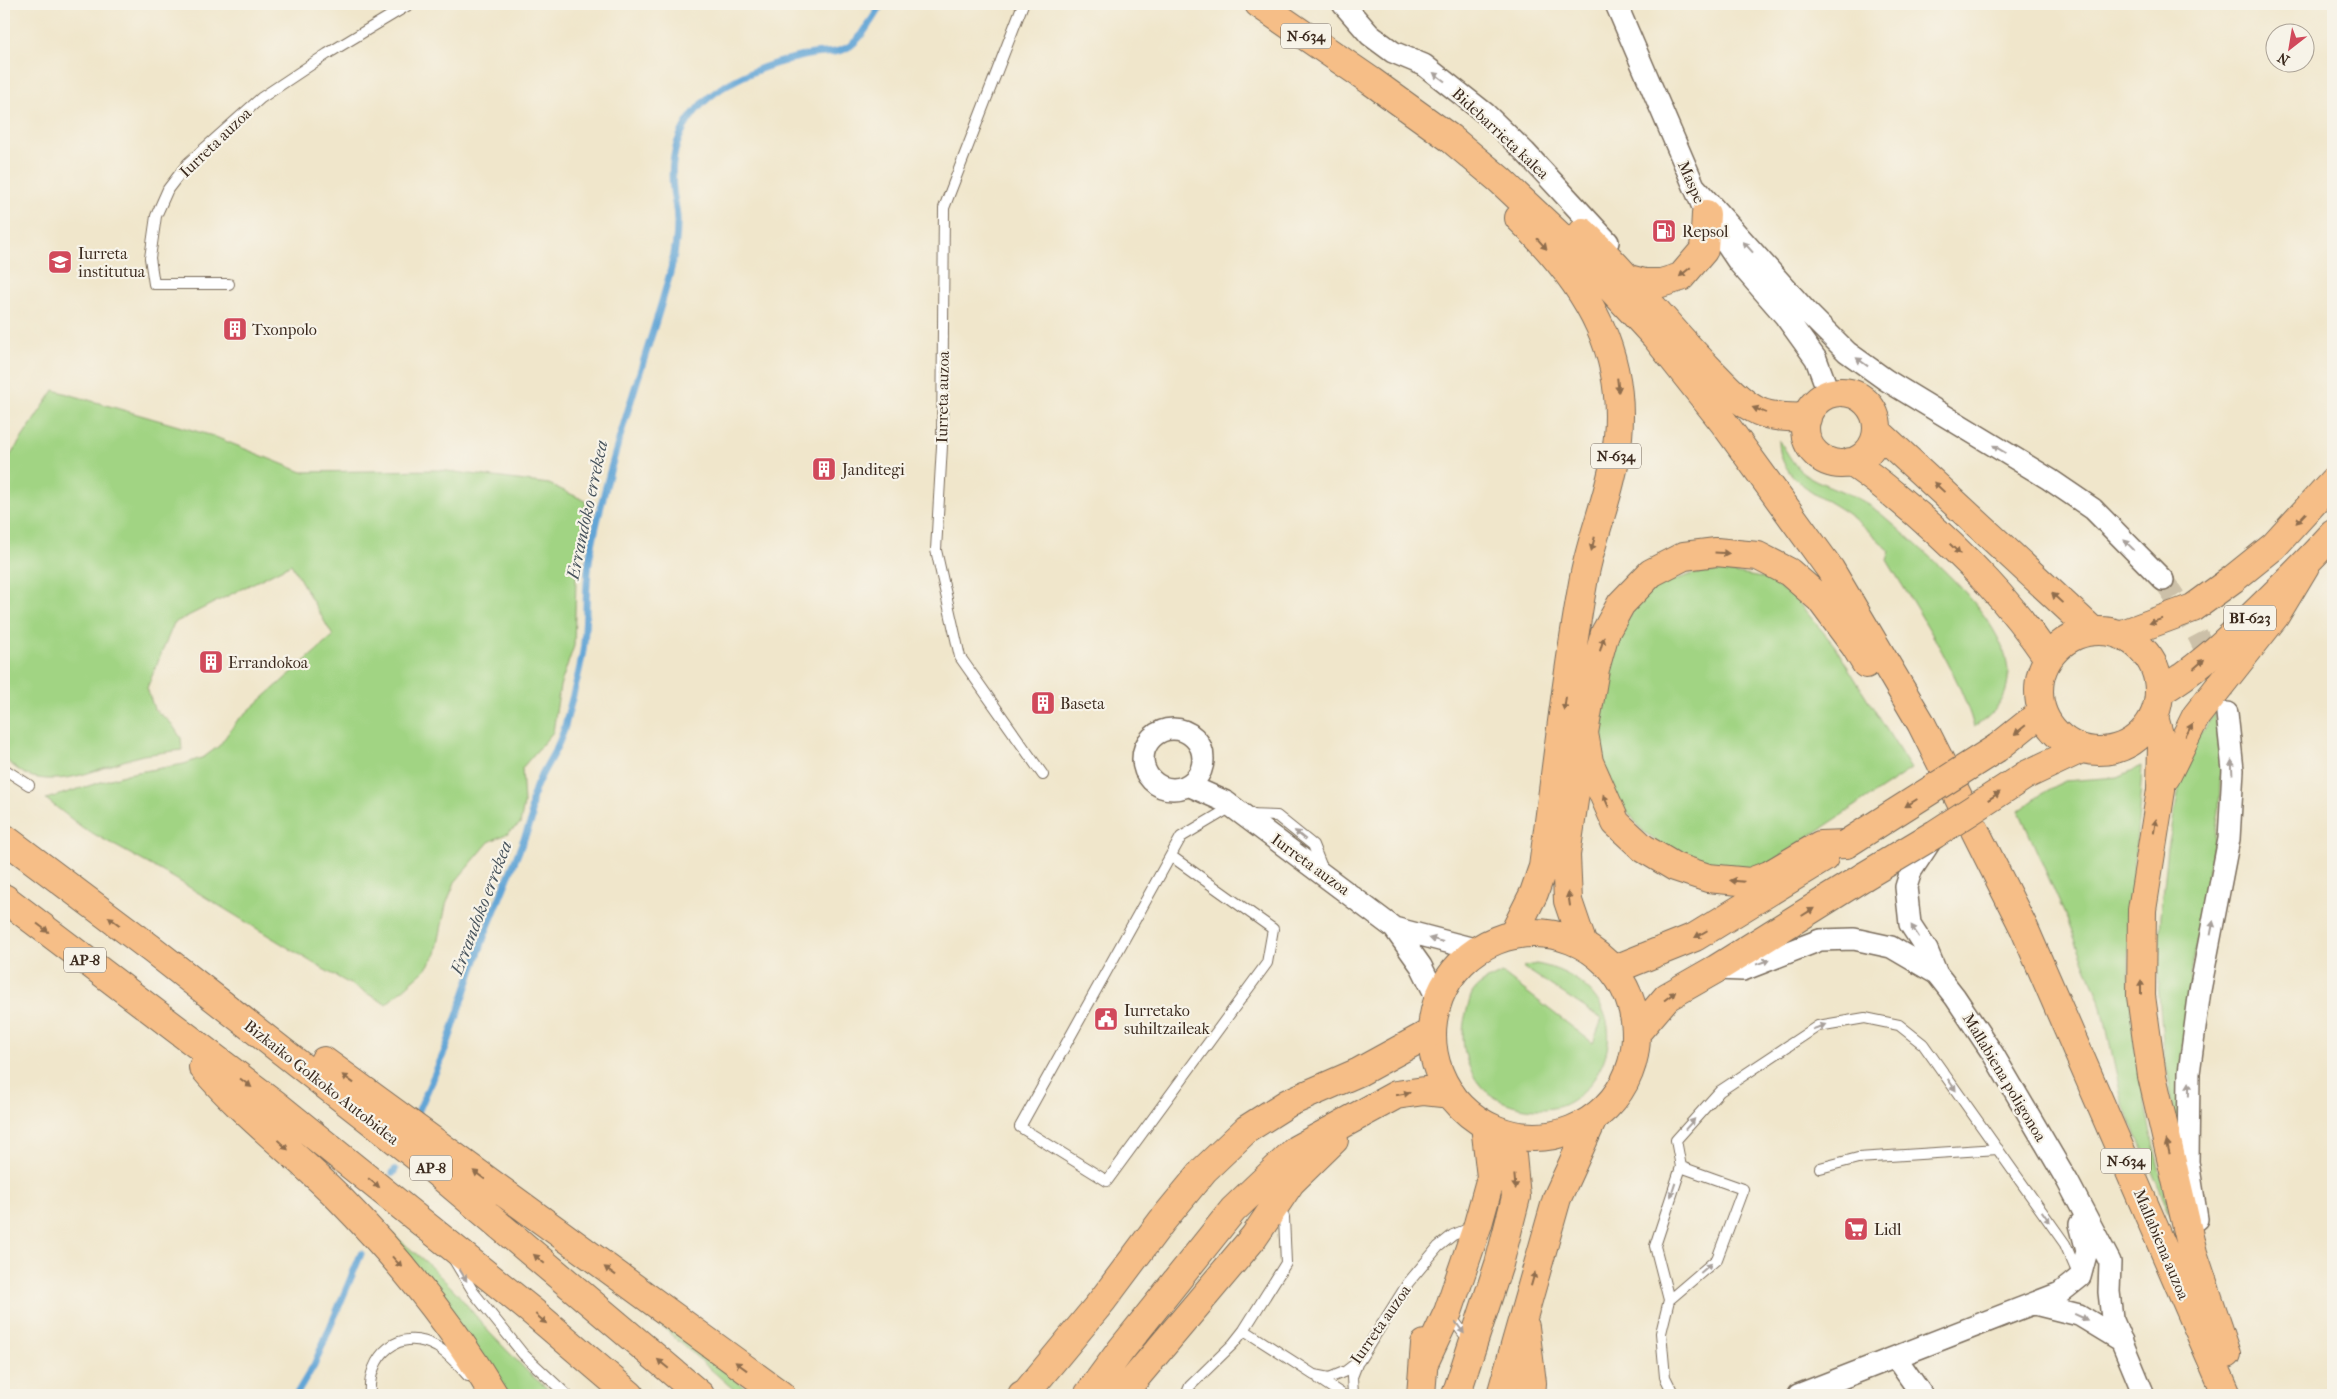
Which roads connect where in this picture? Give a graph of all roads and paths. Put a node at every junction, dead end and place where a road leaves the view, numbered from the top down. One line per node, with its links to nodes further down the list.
1 (410, 4): 11 (lane, Iurreta auzoa)
2 (1023, 4): 30 (lane, Iurreta auzoa)
3 (1259, 4): 6 (main road, N-634)
4 (1343, 4): 10 (street, Bidebarrieta kalea, one-way to 4)
5 (1616, 4): 8 (street, Maspe)
6 (1353, 68): 7 (main road, N-634); 42 (main road, N-634, one-way to 42)
7 (1500, 180): 10 (main road); 41 (main road, N-634)
8 (1694, 186): 9 (street, Maspe); 19 (street, one-way to 8)
9 (1706, 214): 10 (main road, one-way to 10); 12 (street, Maspe)
10 (1622, 271): 13 (main road, one-way to 10)
11 (229, 284)
12 (1829, 394): 13 (main road); 14 (main road)
13 (1806, 418): 15 (main road)
14 (1877, 431): 15 (main road); 20 (main road, one-way to 14)
15 (1850, 462): 22 (main road, one-way to 22)
16 (2333, 481): 21 (main road, BI-623, one-way to 21)
17 (2333, 534): 18 (main road, BI-623)
18 (2305, 566): 23 (main road, BI-623, one-way to 18); 33 (main road, one-way to 18)
19 (2163, 580)
20 (2093, 631): 21 (main road); 22 (main road)
21 (2120, 635): 23 (main road)
22 (2048, 658): 24 (main road)
23 (2156, 704): 27 (main road); 33 (main road)
24 (2042, 712): 27 (main road); 37 (main road, one-way to 37, bridge)
25 (2227, 713): 69 (street, one-way to 25)
26 (1584, 733): 37 (main road, one-way to 26); 41 (main road, one-way to 41); 43 (main road, one-way to 26)
27 (2081, 749): 35 (main road, one-way to 27, bridge)
28 (1204, 760): 32 (street); 32 (street); 34 (street)
29 (4, 770): 31 (lane)
30 (1043, 775)
31 (29, 785)
32 (1188, 785): 34 (street)
33 (2161, 790): 69 (main road, one-way to 33)
34 (1234, 808): 38 (lane); 40 (street, Iurreta auzoa)
35 (1936, 834): 46 (main road, one-way to 35, bridge); 48 (street, one-way to 35)
36 (4, 838): 44 (main road, Bizkaiko Golkoko Autobidea / AP-8, one-way to 36)
37 (1846, 844): 47 (main road, one-way to 47)
38 (1171, 856): 38 (lane)
39 (4, 898): 50 (main road, AP-8, one-way to 50)
40 (1394, 928): 45 (street, one-way to 40); 49 (street)
41 (2024, 928): 106 (main road, Mallabiena auzoa / N-634)
42 (1513, 935): 43 (main road); 45 (main road)
43 (1583, 945): 47 (main road)
44 (153, 950): 83 (main road, Bizkaiko Golkoko Autobidea / AP-8, one-way to 44); 84 (main road, one-way to 44)
45 (1478, 950): 49 (main road)
46 (1716, 969): 48 (street, one-way to 48); 52 (main road, one-way to 46)
47 (1613, 970): 52 (main road)
48 (1937, 974): 60 (street, Mallabiena poligonoa)
49 (1438, 1000): 51 (main road)
50 (165, 1022): 63 (main road, AP-8, one-way to 63); 80 (main road, one-way to 80)
51 (1432, 1032): 53 (main road); 85 (main road)
52 (1637, 1032): 55 (main road)
53 (1451, 1094): 54 (main road, one-way to 53); 56 (main road)
54 (1360, 1114): 61 (main road); 86 (main road); 87 (main road); 88 (main road); 89 (main road)
55 (1593, 1119): 56 (main road); 68 (main road, one-way to 55)
56 (1496, 1129): 62 (main road); 73 (main road, one-way to 73)
57 (1998, 1149): 58 (lane, one-way to 57); 59 (lane); 64 (lane, one-way to 64)
58 (1681, 1167): 65 (lane, one-way to 65); 65 (lane, one-way to 58)
59 (1820, 1168)
60 (2068, 1182): 64 (street); 71 (street)
61 (1284, 1217): 70 (lane); 90 (main road)
62 (1477, 1227): 67 (main road); 75 (lane, Iurreta auzoa); 76 (main road)
63 (438, 1234): 81 (lane, one-way to 81); 82 (main road, AP-8, one-way to 82)
64 (2080, 1277): 66 (street)
65 (1669, 1300): 102 (lane)
66 (2034, 1304): 71 (street, one-way to 71); 74 (street)
67 (1446, 1306): 73 (lane, one-way to 73); 76 (main road)
68 (1524, 1311): 72 (main road); 101 (main road)
69 (2212, 1311): 107 (main road)
70 (1244, 1330): 77 (lane); 91 (lane)
71 (2122, 1341): 105 (street)
72 (1515, 1343): 98 (main road); 99 (main road); 100 (main road)
73 (1471, 1344): 95 (main road); 96 (main road); 97 (main road)
74 (1896, 1358): 103 (street); 104 (street)
75 (1359, 1361): 77 (lane, Iurreta auzoa); 93 (lane)
76 (1424, 1363): 94 (main road)
77 (1314, 1375): 92 (lane)
78 (370, 1395): 79 (lane)
79 (486, 1395)
80 (494, 1395)
81 (567, 1395)
82 (630, 1395)
83 (700, 1395)
84 (781, 1395)
85 (1019, 1395)
86 (1072, 1395)
87 (1088, 1395)
88 (1106, 1395)
89 (1121, 1395)
90 (1144, 1395)
91 (1186, 1395)
92 (1343, 1395)
93 (1353, 1395)
94 (1421, 1395)
95 (1440, 1395)
96 (1456, 1395)
97 (1470, 1395)
98 (1492, 1395)
99 (1501, 1395)
100 (1513, 1395)
101 (1530, 1395)
102 (1674, 1395)
103 (1798, 1395)
104 (1922, 1395)
105 (2144, 1395)
106 (2227, 1395)
107 (2241, 1395)

